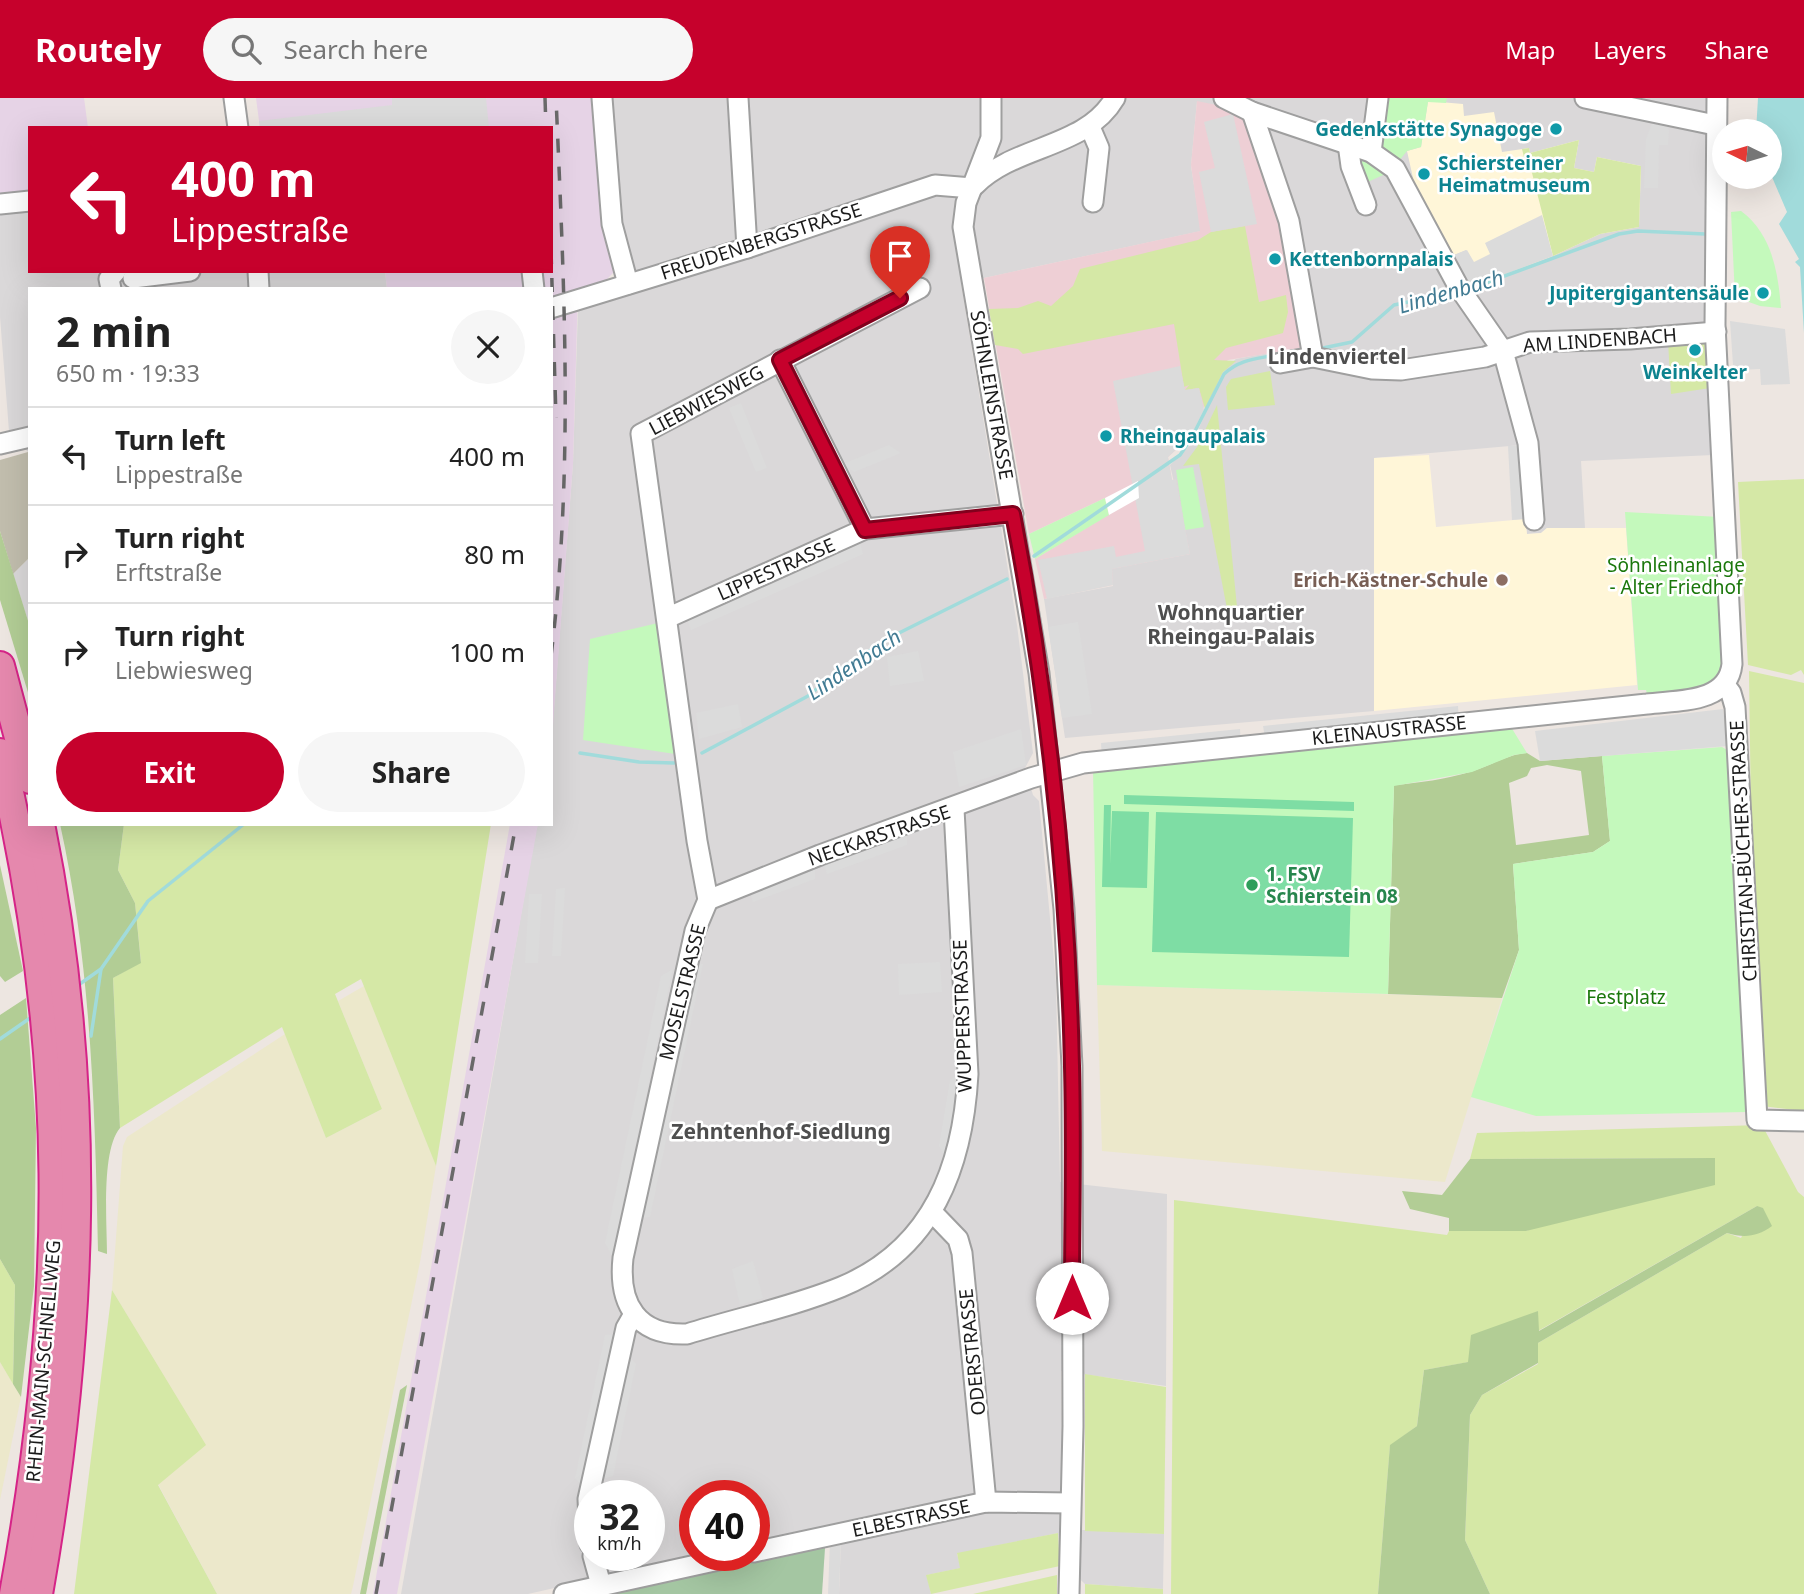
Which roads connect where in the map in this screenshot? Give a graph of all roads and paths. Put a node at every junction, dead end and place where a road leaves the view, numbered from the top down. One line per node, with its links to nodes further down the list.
1 (234, 98): 14 (street)
2 (602, 98): 28 (street)
3 (738, 98): 25 (street)
4 (992, 98): 12 (street, SÖHNLEINSTRASSE)
5 (1115, 98): 15 (street)
6 (1224, 98): 10 (street)
7 (1378, 98): 18 (street)
8 (1585, 98): 13 (street)
9 (1717, 98): 11 (street, CHRISTIAN-BÜCHER-STRASSE)
10 (1252, 112): 16 (street); 33 (street)
11 (1716, 119)
12 (993, 124): 17 (street); 19 (street, SÖHNLEINSTRASSE)
13 (1712, 124)
14 (238, 126)
15 (1090, 127): 17 (street); 22 (street)
16 (1348, 144): 18 (street); 24 (street)
17 (1026, 151): 19 (street)
18 (1371, 152): 34 (street)
19 (972, 188): 25 (street, FREUDENBERGSTRASSE); 40 (street, SÖHNLEINSTRASSE)
20 (1715, 189): 32 (street, CHRISTIAN-BÜCHER-STRASSE)
21 (28, 201): 23 (street)
22 (1093, 202)
23 (0, 204)
24 (1366, 205)
25 (747, 248): 28 (street, FREUDENBERGSTRASSE)
26 (169, 273): 27 (street)
27 (127, 277): 29 (street)
28 (628, 284): 31 (street, FREUDENBERGSTRASSE)
29 (111, 287)
30 (920, 288): 35 (street, LIEBWIESWEG)
31 (553, 307)
32 (1712, 332): 34 (street, AM LINDENBACH); 45 (street, CHRISTIAN-BÜCHER-STRASSE)
33 (1312, 350): 34 (street, AM LINDENBACH); 36 (street, AM LINDENBACH)
34 (1503, 351): 41 (street)
35 (780, 360): 37 (street, LIEBWIESWEG); 42 (street)
36 (1280, 363)
37 (641, 434): 43 (street, MOSELSTRASSE)
38 (28, 437): 39 (street)
39 (0, 444)
40 (1013, 514): 42 (street, LIPPESTRASSE); 48 (street, SÖHNLEINSTRASSE)
41 (1534, 520)
42 (865, 530): 43 (street, LIPPESTRASSE)
43 (667, 618): 51 (street, MOSELSTRASSE)
44 (0, 666): 47 (highway)
45 (1725, 685): 48 (street, KLEINAUSTRASSE); 54 (street, CHRISTIAN-BÜCHER-STRASSE)
46 (0, 754): 52 (highway, RHEIN-MAIN-SCHNELLWEG)
47 (28, 771)
48 (1051, 772): 49 (street, NECKARSTRASSE); 59 (street, SÖHNLEINSTRASSE)
49 (954, 809): 51 (street, NECKARSTRASSE); 55 (street, WUPPERSTRASSE)
50 (40, 826): 52 (highway, RHEIN-MAIN-SCHNELLWEG)
51 (708, 900): 56 (street, MOSELSTRASSE)
52 (50, 948): 53 (highway, RHEIN-MAIN-SCHNELLWEG)
53 (58, 1018): 64 (highway, RHEIN-MAIN-SCHNELLWEG); 65 (highway, RHEIN-MAIN-SCHNELLWEG)
54 (1804, 1121)
55 (932, 1212): 56 (street, WUPPERSTRASSE); 58 (street, ODERSTRASSE)
56 (634, 1314): 57 (street)
57 (592, 1480)
58 (986, 1502): 59 (street, ELBESTRASSE); 60 (street, ELBESTRASSE)
59 (1070, 1503): 67 (street, SÖHNLEINSTRASSE)
60 (770, 1549)
61 (679, 1568): 63 (street)
62 (597, 1571): 63 (street)
63 (601, 1585): 66 (street)
64 (14, 1594)
65 (38, 1594)
66 (564, 1594)
67 (1069, 1594)

